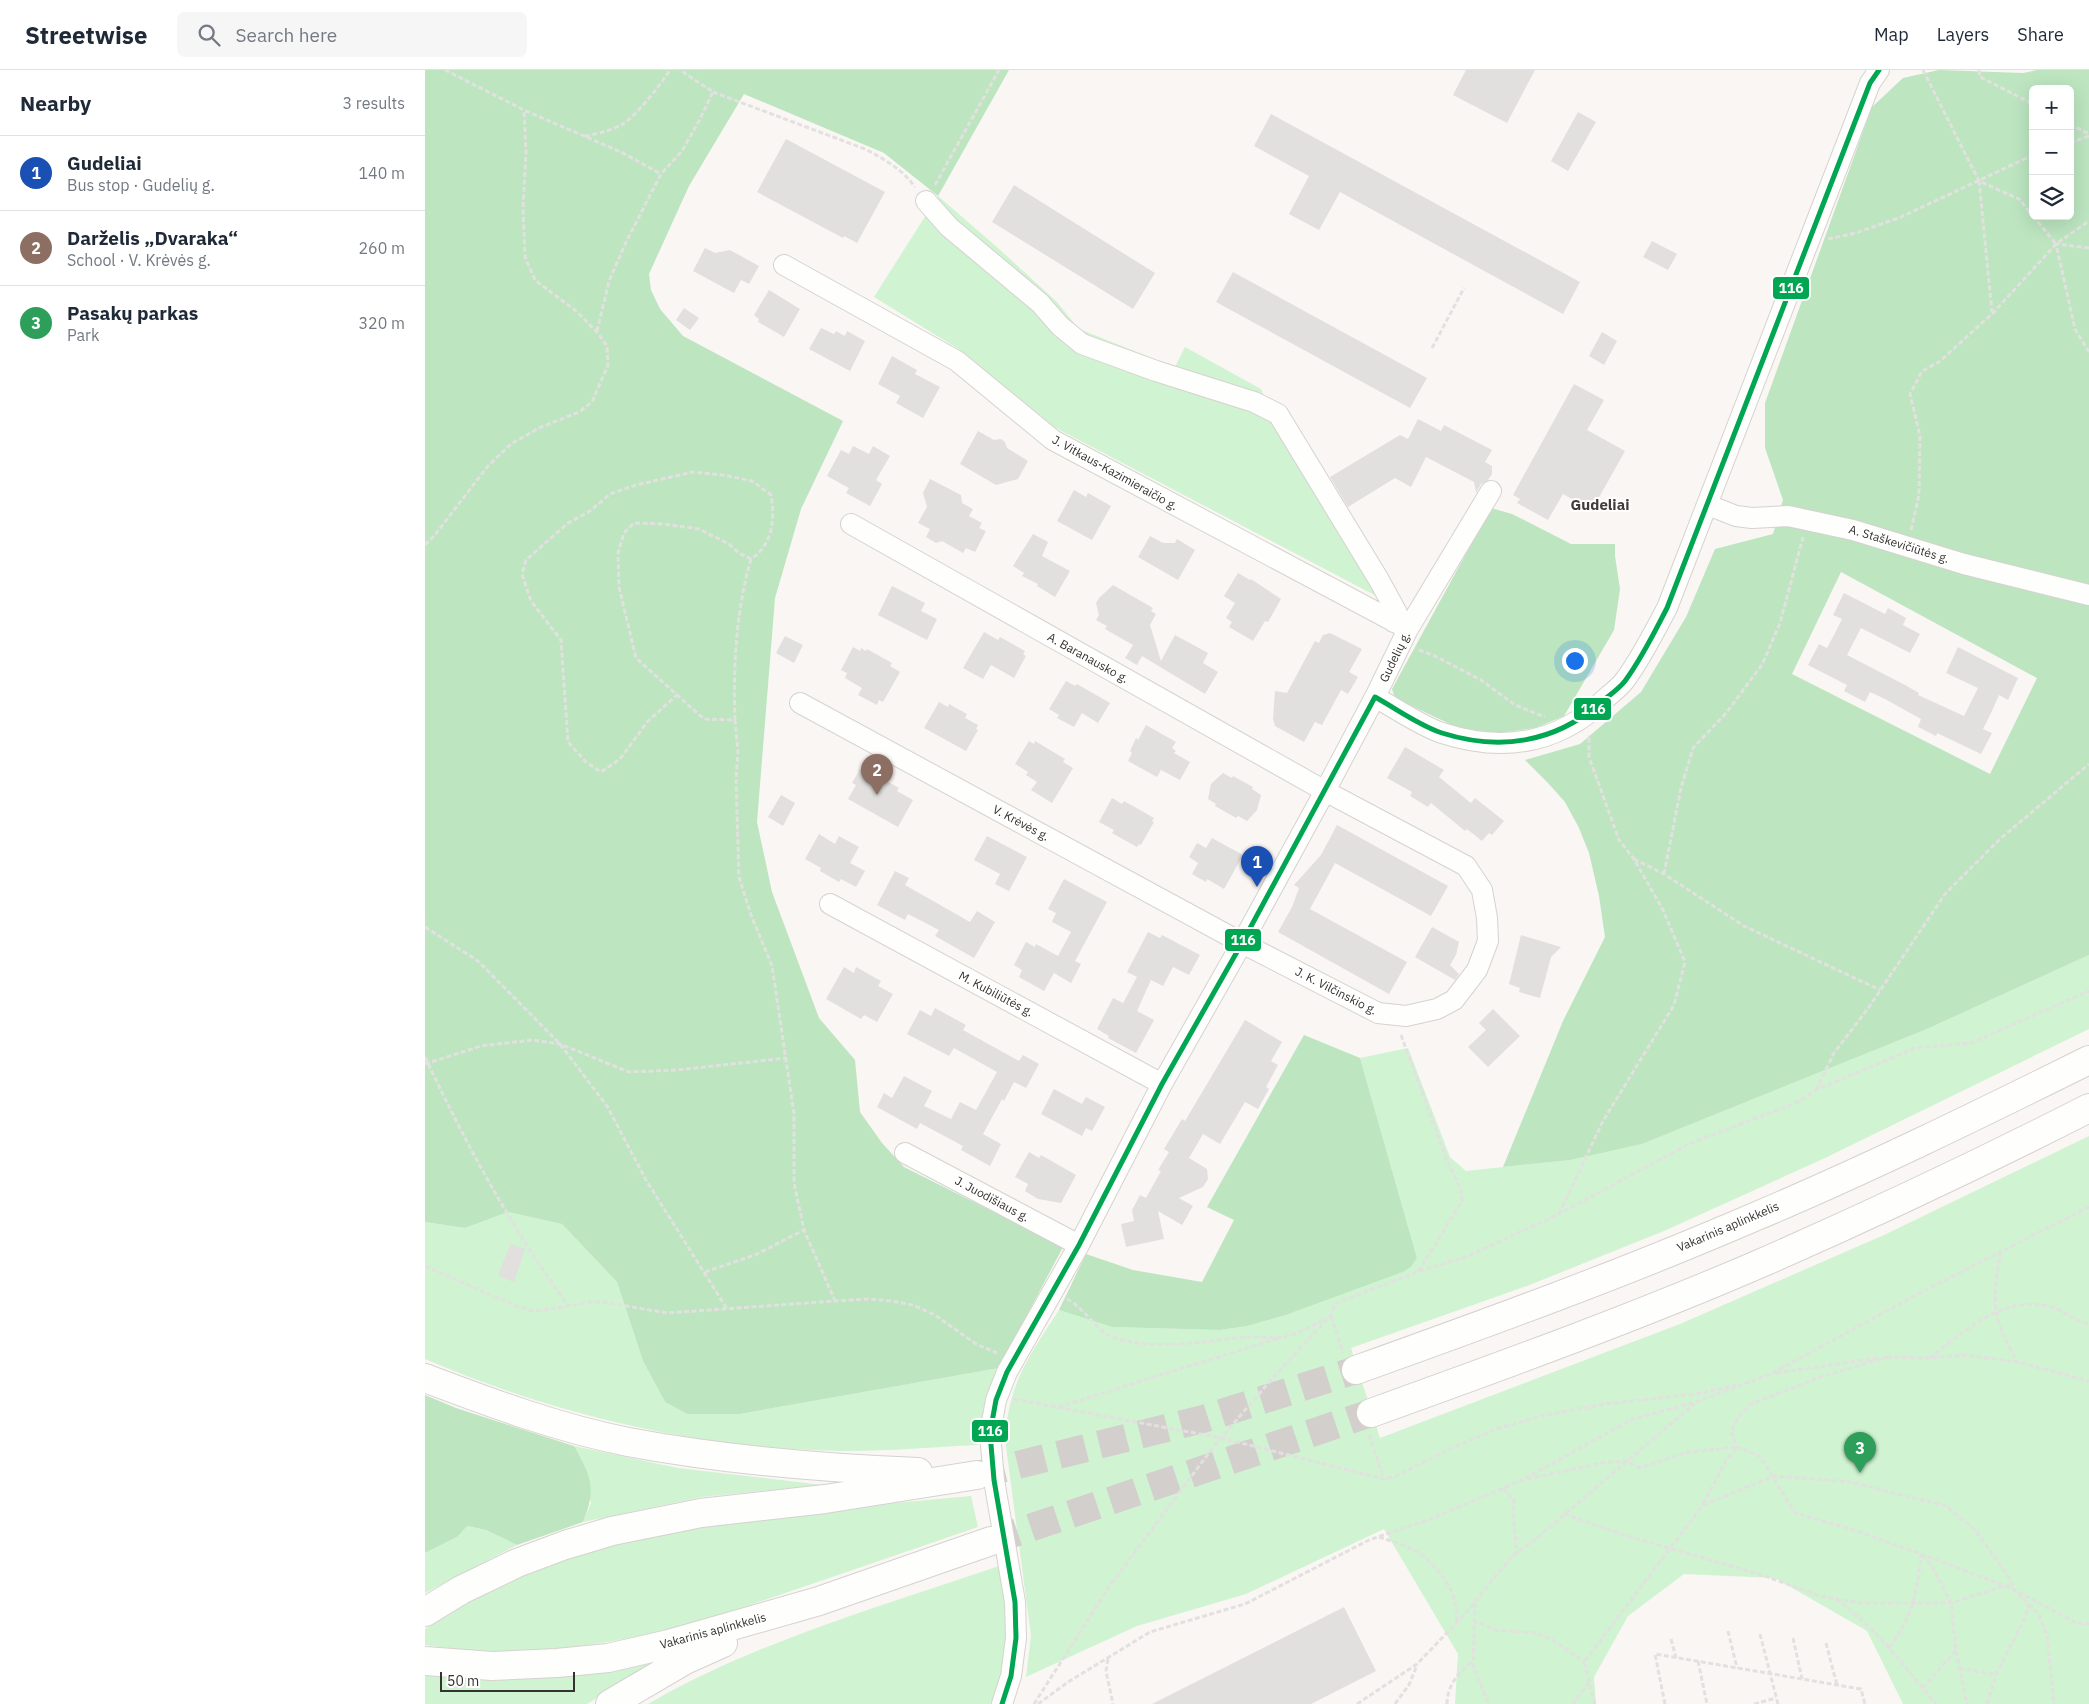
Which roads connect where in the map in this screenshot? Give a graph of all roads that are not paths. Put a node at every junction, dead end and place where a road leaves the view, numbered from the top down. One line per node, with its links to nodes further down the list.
1 (1879, 70): 5 (street)
2 (926, 201): 8 (street)
3 (784, 265): 8 (street, J. Vitkaus-Kazimieraičio g.)
4 (1491, 491): 8 (street, Gudelių g.)
5 (1707, 505): 7 (street, A. Staškevičiūtės g.); 9 (street)
6 (851, 524): 11 (street, A. Baranausko g.)
7 (2089, 595)
8 (1401, 631): 9 (street, Gudelių g.)
9 (1375, 698): 11 (street, Gudelių g.)
10 (799, 703): 13 (street, V. Krėvės g.)
11 (1325, 791): 13 (street, Gudelių g.); 13 (street, J. K. Vilčinskio g.)
12 (830, 904): 15 (street, M. Kubiliūtės g.)
13 (1242, 943): 15 (street, Gudelių g.)
14 (2089, 1060): 19 (highway, Vakarinis aplinkkelis)
15 (1162, 1084): 18 (street, Gudelių g.)
16 (2089, 1108): 21 (highway)
17 (905, 1153): 18 (street, J. Juodišiaus g.)
18 (1079, 1245): 27 (street, Gudelių g.)
19 (1357, 1370)
20 (425, 1378): 24 (highway)
21 (1371, 1413)
22 (991, 1541): 23 (highway, Vakarinis aplinkkelis)
23 (819, 1601): 25 (highway, Vakarinis aplinkkelis); 26 (highway)
24 (425, 1612)
25 (425, 1661)
26 (611, 1704)
27 (1002, 1704)

